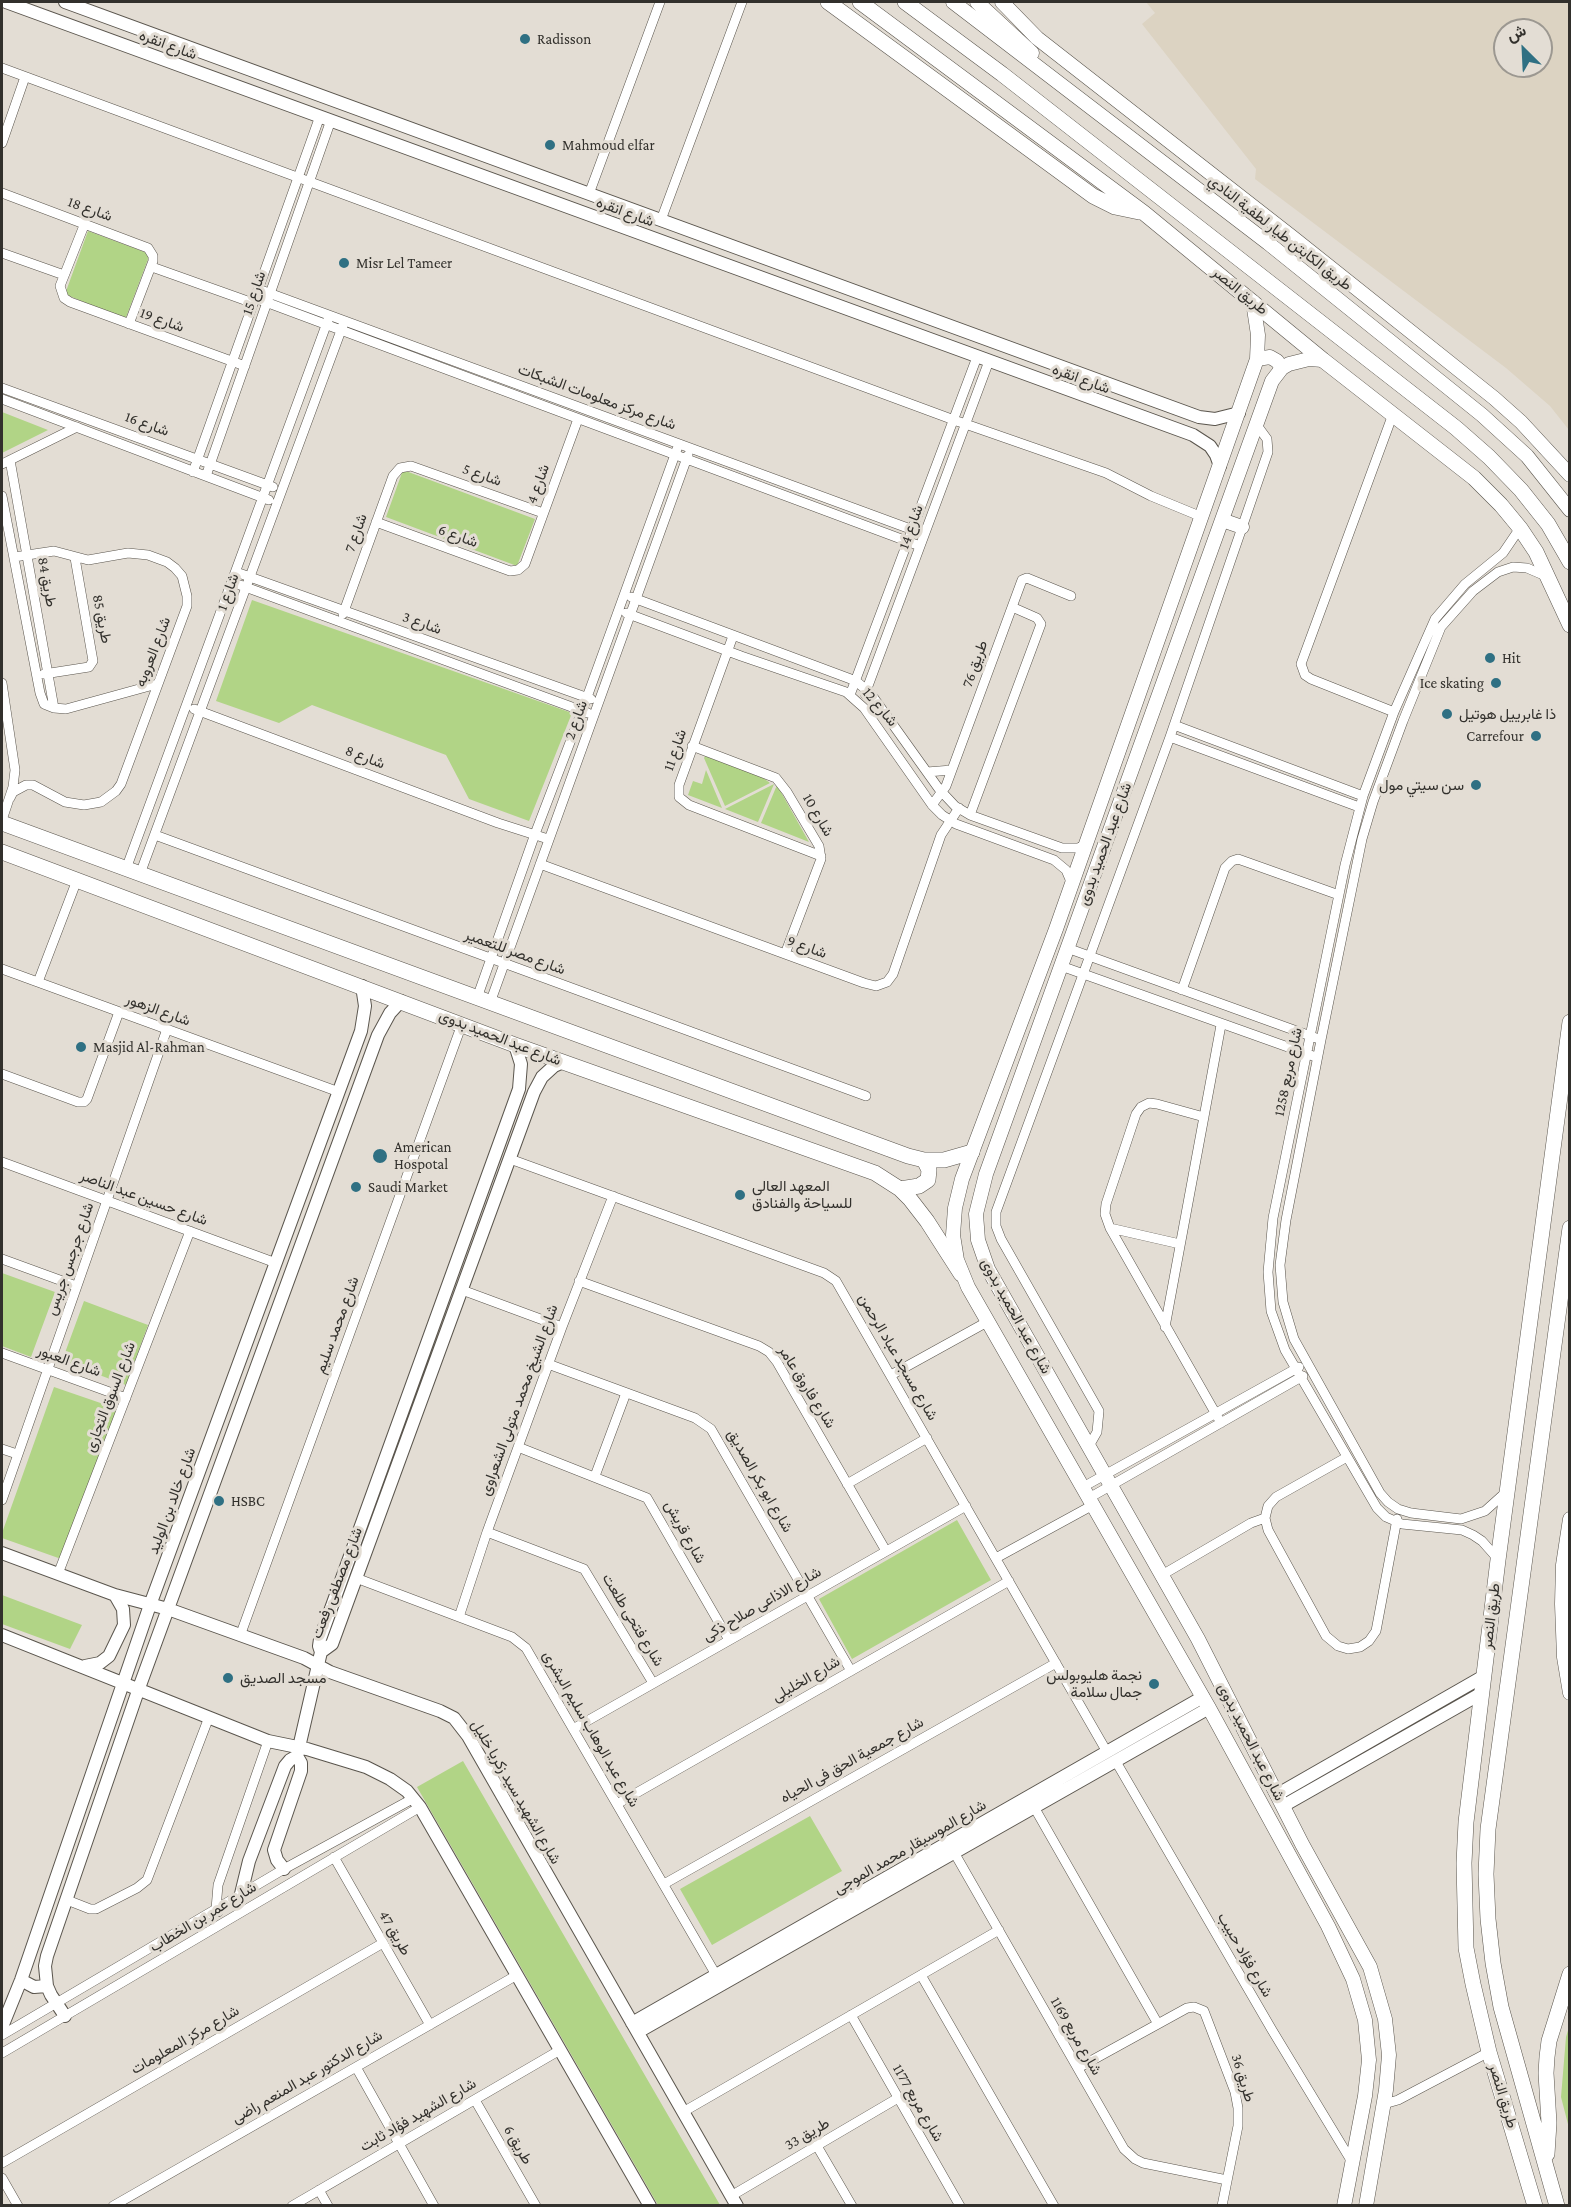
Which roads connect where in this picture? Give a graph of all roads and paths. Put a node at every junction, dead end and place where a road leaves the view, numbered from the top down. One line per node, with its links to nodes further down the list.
1 (6, 2): 12 (street, شارع انقره)
2 (65, 2): 11 (street, شارع انقره)
3 (660, 2): 21 (street)
4 (742, 2): 23 (street)
5 (828, 2): 22 (main road)
6 (860, 2): 22 (main road, طريق النصر)
7 (905, 2): 90 (main road, طريق النصر)
8 (953, 2): 14 (main road, طريق الكابتن طيار لطفية النادي)
9 (977, 2): 14 (main road)
10 (1002, 2): 66 (main road, طريق الكابتن طيار لطفية النادي)
11 (185, 46): 12 (street); 21 (street, شارع انقره)
12 (178, 64): 16 (street, شارع انقره)
13 (2, 68): 15 (street)
14 (1048, 75): 73 (main road, طريق الكابتن طيار لطفية النادي)
15 (25, 77): 17 (street); 18 (street)
16 (325, 118): 18 (street, شارع 15); 19 (street, شارع 15); 38 (street, شارع انقره)
17 (2, 143)
18 (298, 177): 19 (street); 28 (street, شارع 15)
19 (310, 182): 29 (street, شارع 15); 51 (street)
20 (2, 194): 24 (street, شارع 18)
21 (589, 194): 23 (street, شارع انقره)
22 (1144, 213): 31 (main road, طريق النصر)
23 (661, 220): 50 (street, شارع انقره)
24 (85, 224): 26 (street, شارع 18); 27 (street)
25 (2, 253): 27 (street)
26 (152, 267): 30 (street, شارع مركز معلومات الشبكات); 35 (street)
27 (64, 276): 35 (street, شارع 19)
28 (258, 289): 29 (street, شارع مركز معلومات الشبكات); 30 (street, شارع 15)
29 (270, 293): 32 (street, شارع 15); 33 (street, شارع مركز معلومات الشبكات)
30 (254, 301): 32 (street, شارع مركز معلومات الشبكات); 41 (street, شارع 15)
31 (1252, 302): 39 (main road, شارع عبد الحميد بدوى); 40 (main road, طريق النصر)
32 (267, 303): 36 (street, شارع مركز معلومات الشبكات); 42 (street, شارع 15)
33 (330, 315): 34 (street, شارع مركز معلومات الشبكات); 36 (street, شارع 1)
34 (344, 320): 37 (street, شارع 1); 56 (street, شارع مركز معلومات الشبكات)
35 (129, 324): 41 (street, شارع 19)
36 (327, 325): 37 (street, شارع مركز معلومات الشبكات); 68 (street, شارع 1)
37 (341, 330): 49 (street, شارع مركز معلومات الشبكات); 69 (street, شارع 1)
38 (983, 359): 51 (street, شارع 14); 52 (street, شارع 14); 55 (street, شارع انقره)
39 (1257, 359): 43 (main road); 46 (main road, شارع عبد الحميد بدوى)
40 (1323, 360): 43 (main road); 47 (main road, طريق النصر)
41 (232, 361): 42 (street, شارع 19); 59 (street, شارع 15)
42 (245, 366): 62 (street, شارع 15)
43 (1282, 368): 53 (main road, شارع عبد الحميد بدوى)
44 (2, 388): 48 (street, شارع 16)
45 (2, 399): 54 (street, شارع 16)
46 (1239, 412): 50 (street); 64 (main road, شارع عبد الحميد بدوى)
47 (1393, 414): 81 (main road, طريق النصر); 121 (street)
48 (80, 416): 54 (street); 59 (street, شارع 16)
49 (578, 418): 58 (street, شارع مركز معلومات الشبكات); 74 (street, شارع 4)
50 (1207, 419): 55 (street)
51 (954, 420): 52 (street); 82 (street, شارع 14)
52 (965, 424): 76 (street); 83 (street, شارع 14)
53 (1256, 424): 78 (main road, شارع عبد الحميد بدوى); 80 (street)
54 (75, 428): 61 (street); 65 (street, شارع 16)
55 (1201, 439): 64 (street)
56 (678, 444): 57 (street, شارع مركز معلومات الشبكات); 58 (street, شارع 2)
57 (690, 448): 60 (street, شارع 2); 82 (street, شارع مركز معلومات الشبكات)
58 (675, 455): 60 (street, شارع مركز معلومات الشبكات); 96 (street, شارع 2)
59 (198, 459): 62 (street, شارع 16); 65 (street, شارع 15)
60 (686, 459): 84 (street, شارع مركز معلومات الشبكات); 98 (street, شارع 2)
61 (6, 462): 75 (street, طريق 84)
62 (210, 464): 67 (street, شارع 15); 68 (street, شارع 16)
63 (411, 466): 74 (street, شارع 5); 79 (street, شارع 7)
64 (1220, 466): 76 (main road, شارع عبد الحميد بدوى)
65 (193, 471): 67 (street, شارع 16)
66 (1569, 475)
67 (206, 476): 71 (street, شارع 16)
68 (268, 485): 69 (street, شارع 16); 71 (street, شارع 1)
69 (281, 490): 72 (street, شارع 1)
70 (2, 496): 77 (street, طريق 84)
71 (263, 498): 72 (street, شارع 16); 91 (street, شارع 1)
72 (276, 503): 92 (street, شارع 1)
73 (1569, 510)
74 (543, 513): 89 (street, شارع 4)
75 (20, 514): 77 (street); 86 (street, طريق 84)
76 (1202, 517): 142 (main road, شارع عبد الحميد بدوى)
77 (4, 519): 87 (street, طريق 84)
78 (1222, 520): 80 (main road); 152 (main road, شارع عبد الحميد بدوى)
79 (376, 522): 89 (street, شارع 6); 101 (street, شارع 7)
80 (1242, 527): 124 (street)
81 (1520, 528): 93 (main road, طريق النصر); 121 (street, شارع مربع 1258)
82 (912, 530): 83 (street, شارع مركز معلومات الشبكات); 84 (street, شارع 14)
83 (924, 534): 85 (street, شارع 14)
84 (908, 541): 85 (street, شارع مركز معلومات الشبكات); 109 (street, شارع 14)
85 (920, 546): 112 (street, شارع 14)
86 (27, 555): 87 (street, شارع العروبه); 88 (street, شارع العروبه); 107 (street, طريق 84)
87 (14, 557): 108 (street, طريق 84)
88 (75, 558): 107 (street, طريق 85); 111 (street, شارع العروبه)
89 (526, 560)
90 (1569, 562)
91 (236, 572): 92 (street, شارع 3); 94 (street, شارع 1)
92 (249, 576): 95 (street, شارع 1); 101 (street, شارع 3)
93 (1548, 577): 104 (main road, طريق النصر); 147 (street, شارع مربع 1258)
94 (232, 582): 95 (street, شارع 3); 117 (street, شارع 1)
95 (245, 587): 103 (street, شارع 3); 119 (street, شارع 1)
96 (624, 595): 98 (street, شارع 12); 100 (street, شارع 2)
97 (1071, 596): 99 (street, طريق 76)
98 (636, 599): 102 (street, شارع 2); 105 (street, شارع 12)
99 (1012, 607): 128 (street, طريق 76); 136 (street)
100 (619, 610): 102 (street, شارع 12); 114 (street, شارع 2)
101 (344, 611): 103 (street, شارع 7); 114 (street, شارع 3)
102 (630, 615): 106 (street, شارع 12); 115 (street, شارع 2)
103 (340, 622): 120 (street, شارع 3)
104 (1569, 625)
105 (733, 636): 106 (street, شارع 11); 109 (street, شارع 12)
106 (727, 651): 113 (street, شارع 12); 127 (street, شارع 11)
107 (48, 673): 108 (street, طريق 85); 118 (street, طريق 84)
108 (36, 675): 118 (street, طريق 84)
109 (856, 681): 112 (street, شارع 12); 113 (street, شارع 14)
110 (2, 683): 122 (street)
111 (156, 684): 118 (street); 132 (street, شارع العروبه)
112 (867, 689): 116 (street, شارع 14); 129 (street, شارع 12)
113 (850, 695): 116 (street, شارع 12)
114 (587, 698): 115 (street, شارع 3); 120 (street, شارع 2)
115 (599, 702): 123 (street, شارع 2)
116 (861, 704): 133 (street, شارع 12)
117 (186, 707): 119 (street, شارع 8); 148 (street, شارع 1)
118 (54, 708)
119 (200, 711): 139 (street, شارع 8); 140 (street, شارع 1)
120 (582, 711): 123 (street, شارع 3); 139 (street, شارع 2)
121 (1394, 712): 131 (street, شارع مربع 1258)
122 (4, 715): 126 (street)
123 (594, 716): 141 (street, شارع 2)
124 (1174, 725): 125 (street); 131 (street)
125 (1170, 737): 134 (street); 154 (street)
126 (6, 740): 132 (street)
127 (692, 746): 144 (street, شارع 10); 144 (street, شارع 11)
128 (952, 770): 129 (street); 130 (street, طريق 76)
129 (927, 772): 130 (street, شارع 12)
130 (942, 793): 133 (street, طريق 76); 135 (street, شارع 12)
131 (1363, 796): 134 (street, شارع مربع 1258)
132 (10, 798): 138 (street)
133 (932, 805): 137 (street, شارع 12)
134 (1359, 807): 146 (street, شارع مربع 1258)
135 (959, 808): 136 (street, شارع 12); 137 (street, شارع 9)
136 (970, 815): 142 (street, شارع 12)
137 (949, 820): 150 (street, شارع 12); 153 (street, شارع 9)
138 (2, 822): 148 (main road, شارع عبد الحميد بدوى)
139 (535, 834): 141 (street, شارع 8); 155 (street, شارع 2)
140 (155, 835): 148 (street, شارع 1); 155 (street, شارع مصر للتعمير)
141 (548, 839): 145 (street, شارع 2)
142 (1086, 844): 150 (main road, شارع عبد الحميد بدوى)
143 (2, 852): 149 (main road, شارع عبد الحميد بدوى)
144 (821, 856): 153 (street, شارع 10)
145 (540, 864): 153 (street, شارع 9); 156 (street, شارع 2)
146 (1345, 866): 147 (street); 151 (street, شارع مربع 1258)
147 (1356, 868): 173 (street, شارع مربع 1258)
148 (133, 872): 163 (main road, شارع عبد الحميد بدوى)
149 (76, 880): 160 (street); 161 (main road, شارع عبد الحميد بدوى)
150 (1072, 884): 184 (main road, شارع عبد الحميد بدوى)
151 (1339, 895): 162 (street); 172 (street, شارع مربع 1258)
152 (1067, 948): 154 (street); 157 (main road, شارع عبد الحميد بدوى)
153 (785, 954)
154 (1089, 956): 159 (street); 162 (street)
155 (491, 959): 156 (street, شارع مصر للتعمير); 163 (street, شارع 2)
156 (504, 964): 163 (street, شارع 2); 182 (street, شارع مصر للتعمير)
157 (1061, 966): 159 (street); 219 (main road, شارع عبد الحميد بدوى)
158 (2, 969): 160 (street, شارع الزهور)
159 (1082, 974): 170 (street); 219 (street)
160 (38, 982): 165 (street, شارع الزهور)
161 (362, 986): 164 (main road, شارع عبد الحميد بدوى); 166 (street, شارع خالد بن الوليد)
162 (1182, 990): 172 (street)
163 (483, 1000): 186 (main road, شارع عبد الحميد بدوى)
164 (401, 1001): 167 (street); 169 (main road, شارع عبد الحميد بدوى)
165 (119, 1012): 171 (street, شارع الزهور); 178 (street)
166 (365, 1014): 167 (street); 181 (street, شارع خالد بن الوليد)
167 (385, 1020): 249 (street)
168 (1569, 1022): 227 (main road, طريق النصر)
169 (462, 1024): 174 (main road, شارع عبد الحميد بدوى); 252 (street, شارع محمد سليم)
170 (1221, 1025): 175 (street); 183 (street)
171 (167, 1029): 181 (street, شارع الزهور); 190 (street, شارع جرجس جريس)
172 (1311, 1037): 173 (street); 175 (street, شارع مربع 1258)
173 (1321, 1040): 176 (street, شارع مربع 1258)
174 (515, 1045): 177 (main road, شارع عبد الحميد بدوى); 179 (street, شارع مصطفى رفعت)
175 (1307, 1054): 176 (street); 191 (street, شارع مربع 1258)
176 (1317, 1058): 192 (street, شارع مربع 1258)
177 (562, 1062): 180 (street, شارع مصطفى رفعت); 188 (main road, شارع عبد الحميد بدوى)
178 (2, 1074)
179 (521, 1080): 180 (street); 254 (street, شارع مصطفى رفعت)
180 (537, 1084): 185 (street, شارع مصطفى رفعت)
181 (339, 1092): 198 (street, شارع خالد بن الوليد)
182 (866, 1096)
183 (1204, 1117): 194 (street); 196 (street)
184 (972, 1152): 186 (main road, شارع عبد الحميد بدوى); 199 (main road, شارع عبد الحميد بدوى)
185 (510, 1158): 189 (street, شارع مسجد عباد الرحمن); 202 (street, شارع مصطفى رفعت)
186 (924, 1160): 188 (main road)
187 (2, 1162): 190 (street, شارع حسين عبد الناصر)
188 (900, 1189): 199 (main road, شارع عبد الحميد بدوى)
189 (613, 1196): 200 (street, شارع الشيخ محمد متولى الشعراوى); 212 (street, شارع مسجد عباد الرحمن)
190 (107, 1200): 195 (street, شارع حسين عبد الناصر); 201 (street, شارع جرجس جريس)
191 (1273, 1218): 192 (street); 210 (street, شارع مربع 1258)
192 (1287, 1220): 207 (street, شارع مربع 1258)
193 (1569, 1227): 315 (main road, طريق النصر)
194 (1110, 1228): 196 (street); 205 (street)
195 (190, 1231): 198 (street, شارع حسين عبد الناصر); 215 (street, شارع السوق التجارى)
196 (1180, 1244): 205 (street)
197 (2, 1259): 201 (street)
198 (276, 1263): 248 (street, شارع خالد بن الوليد)
199 (961, 1274): 203 (main road, شارع عبد الحميد بدوى)
200 (579, 1281): 204 (street, شارع الشيخ محمد متولى الشعراوى); 226 (street, شارع فاروق عامر)
201 (76, 1286): 209 (street, شارع جرجس جريس)
202 (462, 1290): 204 (street); 244 (street, شارع مصطفى رفعت)
203 (987, 1322): 212 (street); 228 (main road, شارع عبد الحميد بدوى)
204 (562, 1327): 208 (street, شارع الشيخ محمد متولى الشعراوى)
205 (1165, 1327): 216 (street)
206 (2, 1353): 209 (street, شارع العبور)
207 (1306, 1362): 210 (street); 211 (street, شارع مربع 1258)
208 (548, 1364): 214 (street, شارع ابو بكر الصديق); 220 (street, شارع الشيخ محمد متولى الشعراوى)
209 (47, 1369): 215 (street, شارع العبور); 222 (street, شارع جرجس جريس)
210 (1295, 1369): 213 (street, شارع مربع 1258); 216 (street)
211 (1311, 1372): 213 (street); 231 (street, شارع مربع 1258)
212 (891, 1375): 218 (street, شارع مسجد عباد الرحمن)
213 (1300, 1378): 217 (street); 223 (street, شارع مربع 1258)
214 (626, 1393): 224 (street); 247 (street, شارع ابو بكر الصديق)
215 (126, 1398): 242 (street, شارع السوق التجارى)
216 (1215, 1413): 217 (street); 225 (street)
217 (1221, 1423): 225 (street)
218 (927, 1438): 226 (street); 230 (street, شارع مسجد عباد الرحمن)
219 (1089, 1446): 225 (main road, شارع عبد الحميد بدوى)
220 (518, 1447): 224 (street, شارع قريش); 237 (street, شارع الشيخ محمد متولى الشعراوى)
221 (2, 1449): 222 (street)
222 (17, 1454): 229 (street, شارع جرجس جريس)
223 (1347, 1457): 232 (street); 235 (street, شارع مربع 1258)
224 (594, 1476): 253 (street, شارع قريش)
225 (1108, 1480): 228 (street); 243 (main road, شارع عبد الحميد بدوى)
226 (848, 1484): 238 (street, شارع فاروق عامر)
227 (1507, 1491): 233 (street); 241 (main road, طريق النصر)
228 (1088, 1497): 240 (street); 265 (main road, شارع عبد الحميد بدوى)
229 (2, 1500)
230 (966, 1506): 238 (street, شارع الاذاعى صلاح ذكى); 240 (street, شارع مسجد عباد الرحمن)
231 (1398, 1509): 233 (street); 235 (street)
232 (1265, 1518): 235 (street); 243 (street)
233 (1461, 1519): 236 (street)
234 (1569, 1520): 264 (main road)
235 (1396, 1522): 236 (street)
236 (1462, 1530): 241 (street)
237 (487, 1532): 250 (street, شارع الشيخ محمد متولى الشعراوى); 261 (street, شارع فتحى طلعت)
238 (886, 1551): 247 (street, شارع الاذاعى صلاح ذكى)
239 (2, 1553): 242 (street, شارع الشهيد سيد زكريا خليل)
240 (996, 1558): 245 (street, شارع مسجد عباد الرحمن)
241 (1498, 1560): 259 (main road, طريق النصر)
242 (58, 1574): 246 (street, شارع الشهيد سيد زكريا خليل)
243 (1162, 1575): 271 (main road, شارع عبد الحميد بدوى)
244 (356, 1578): 250 (street, شارع عبد الوهاب سليم البشرى); 254 (street, شارع مصطفى رفعت)
245 (1009, 1581): 255 (street, شارع مسجد عباد الرحمن); 258 (street, شارع الخليلى)
246 (115, 1594): 248 (street, شارع الشهيد سيد زكريا خليل); 256 (street)
247 (808, 1596): 253 (street, شارع الاذاعى صلاح ذكى); 258 (street, شارع ابو بكر الصديق)
248 (150, 1605): 249 (street, شارع الشهيد سيد زكريا خليل); 260 (street, شارع خالد بن الوليد)
249 (168, 1609): 252 (street, شارع الشهيد سيد زكريا خليل); 262 (street)
250 (459, 1617): 267 (street, شارع عبد الوهاب سليم البشرى)
251 (2, 1635): 256 (street)
252 (240, 1635): 257 (street, شارع الشهيد سيد زكريا خليل)
253 (729, 1640): 261 (street, شارع الاذاعى صلاح ذكى)
254 (321, 1652): 257 (street)
255 (1056, 1663): 270 (street, شارع مسجد عباد الرحمن); 280 (street, شارع جمعية الحق فى الحياه)
256 (84, 1666): 260 (street)
257 (318, 1666): 269 (street); 300 (street, شارع الشهيد سيد زكريا خليل)
258 (851, 1671): 274 (street, شارع الخليلى)
259 (1484, 1676): 263 (main road, طريق النصر); 271 (street)
260 (122, 1682): 262 (street); 291 (street, شارع خالد بن الوليد)
261 (653, 1683): 267 (street, شارع الاذاعى صلاح ذكى)
262 (140, 1688): 266 (street); 282 (street)
263 (1482, 1693): 271 (street); 303 (main road, طريق النصر)
264 (1569, 1693)
265 (1206, 1703): 270 (street, شارع الموسيقار محمد الموجى); 313 (main road, شارع عبد الحميد بدوى)
266 (209, 1717): 268 (street); 282 (street)
267 (573, 1729): 274 (street, شارع عبد الوهاب سليم البشرى)
268 (268, 1741): 269 (street); 284 (street)
269 (298, 1751): 273 (street); 275 (street); 277 (street)
270 (1111, 1756): 272 (street, شارع الموسيقار محمد الموجى); 313 (street, شارع فؤاد حبيب)
271 (1280, 1800): 309 (main road, شارع عبد الحميد بدوى)
272 (1031, 1802): 276 (street, شارع الموسيقار محمد الموجى); 297 (street)
273 (417, 1803): 278 (street, شارع عمر بن الخطاب); 279 (street, شارع عمر بن الخطاب); 289 (street)
274 (617, 1804): 280 (street, شارع عبد الوهاب سليم البشرى)
275 (254, 1847): 277 (street); 281 (street)
276 (951, 1847): 286 (street, شارع مربع 1169); 292 (street, شارع الموسيقار محمد الموجى)
277 (275, 1855): 279 (street)
278 (334, 1857): 283 (street, شارع عمر بن الخطاب); 287 (street, طريق 47)
279 (284, 1869): 281 (street, شارع عمر بن الخطاب)
280 (664, 1884): 292 (street, شارع عبد الوهاب سليم البشرى)
281 (241, 1894): 283 (street); 284 (street, شارع عمر بن الخطاب)
282 (67, 1900): 293 (street)
283 (248, 1907): 285 (street, شارع عمر بن الخطاب)
284 (216, 1909): 285 (street); 294 (street, شارع عمر بن الخطاب)
285 (223, 1922): 296 (street, شارع عمر بن الخطاب)
286 (999, 1930): 290 (street); 306 (street, شارع مربع 1169)
287 (383, 1943): 298 (street, طريق 47); 314 (street, شارع مركز المعلومات)
288 (1569, 1974): 315 (main road)
289 (517, 1975): 298 (street, شارع الدكتور عبد المنعم راضى); 302 (street)
290 (921, 1975): 295 (street); 329 (street)
291 (21, 1980): 293 (street); 299 (street, شارع خالد بن الوليد)
292 (719, 1980): 300 (street, شارع الموسيقار محمد الموجى)
293 (47, 1986): 294 (street)
294 (56, 2003): 296 (street); 301 (street, شارع عمر بن الخطاب)
295 (851, 2015): 307 (street, شارع مربع 1177); 310 (street)
296 (65, 2016): 304 (street, شارع عمر بن الخطاب)
297 (1158, 2024): 306 (street, طريق 36); 317 (street, طريق 36)
298 (430, 2025): 305 (street, شارع الدكتور عبد المنعم راضى)
299 (2, 2026)
300 (635, 2028): 310 (street, شارع الشهيد سيد زكريا خليل)
301 (2, 2035)
302 (560, 2050): 308 (street, شارع الشهيد فؤاد ثابت); 326 (street)
303 (1489, 2052): 309 (street); 333 (main road, طريق النصر)
304 (2, 2053)
305 (356, 2067): 311 (street); 321 (street, شارع الدكتور عبد المنعم راضى)
306 (1078, 2068): 317 (street, شارع مربع 1169)
307 (898, 2098): 312 (street, طريق 33); 328 (street, شارع مربع 1177)
308 (475, 2100): 311 (street, شارع الشهيد فؤاد ثابت); 325 (street, طريق 6)
309 (1384, 2103): 332 (main road, شارع عبد الحميد بدوى)
310 (683, 2112): 319 (street, شارع الشهيد سيد زكريا خليل)
311 (399, 2143): 318 (street, شارع الشهيد فؤاد ثابت); 324 (street)
312 (817, 2145): 319 (street, طريق 33); 327 (street)
313 (1352, 2162): 331 (main road, شارع عبد الحميد بدوى)
314 (2, 2163)
315 (1546, 2163): 334 (main road, طريق النصر)
316 (2, 2178): 320 (street)
317 (1227, 2180): 330 (street, طريق 36)
318 (319, 2190): 322 (street, شارع الشهيد فؤاد ثابت); 323 (street)
319 (734, 2201)
320 (18, 2205)
321 (112, 2205)
322 (292, 2205)
323 (328, 2205)
324 (434, 2205)
325 (536, 2205)
326 (650, 2205)
327 (852, 2205)
328 (960, 2205)
329 (1054, 2205)
330 (1222, 2205)
331 (1344, 2205)
332 (1366, 2205)
333 (1535, 2205)
334 (1557, 2205)

